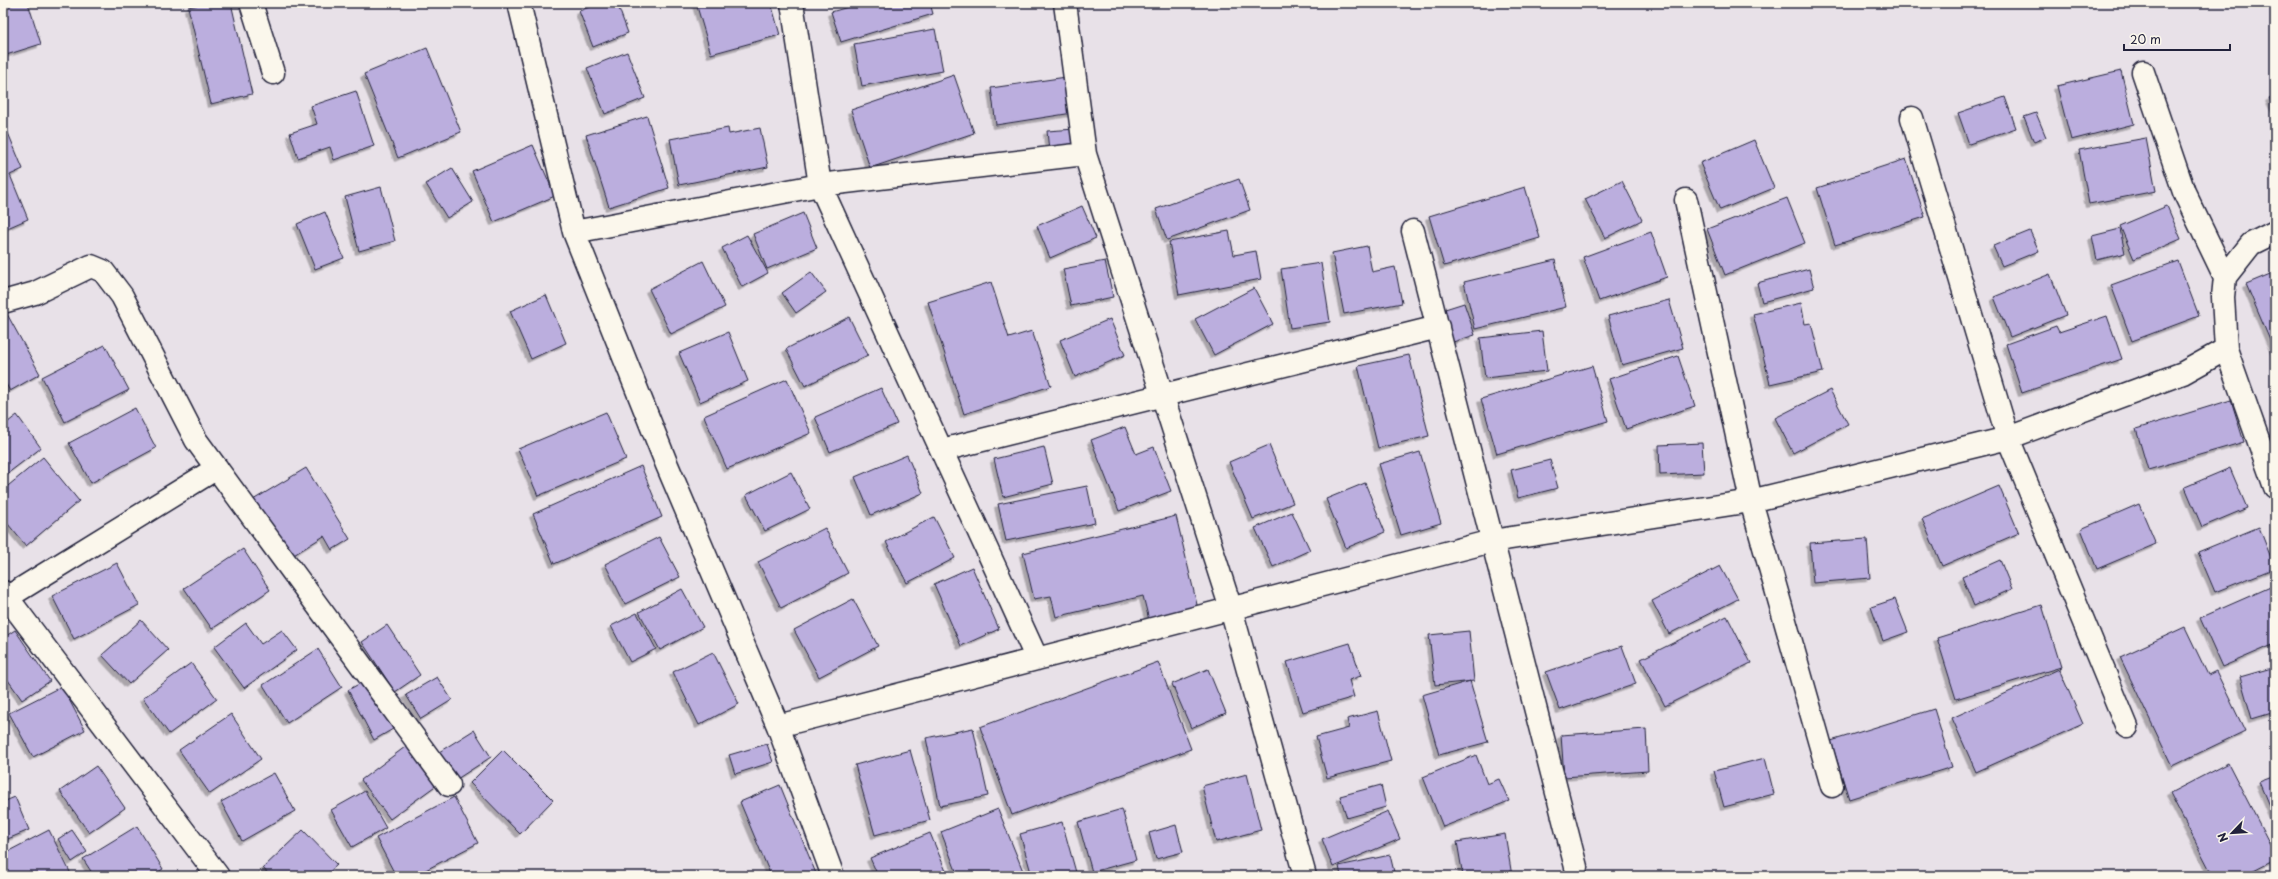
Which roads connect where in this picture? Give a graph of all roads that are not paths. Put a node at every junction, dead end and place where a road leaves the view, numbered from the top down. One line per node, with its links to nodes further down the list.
1 (251, 3): 6 (street)
2 (519, 3): 12 (street)
3 (792, 3): 9 (street)
4 (1065, 3): 8 (street)
5 (2143, 72): 14 (street)
6 (273, 73)
7 (1912, 118): 19 (street)
8 (1085, 154): 9 (street); 18 (street)
9 (820, 185): 12 (street); 20 (street)
10 (1686, 200): 23 (street)
11 (1413, 231): 16 (street)
12 (574, 232): 28 (street)
13 (2275, 232): 14 (street)
14 (2225, 277): 17 (street)
15 (3, 302): 21 (street)
16 (1438, 327): 18 (street); 24 (street)
17 (2226, 349): 19 (street); 22 (street)
18 (1162, 396): 20 (street); 26 (street)
19 (2008, 438): 23 (street); 29 (street)
20 (942, 450): 27 (street)
21 (217, 468): 25 (street); 30 (street)
22 (2275, 487)
23 (1751, 501): 24 (street); 31 (street)
24 (1492, 541): 26 (street); 32 (street)
25 (4, 596): 33 (street)
26 (1231, 609): 27 (street); 35 (street)
27 (1037, 659): 28 (street)
28 (778, 726): 34 (street)
29 (2127, 727)
30 (449, 785)
31 (1832, 786)
32 (1576, 867)
33 (218, 876)
34 (833, 876)
35 (1305, 876)

